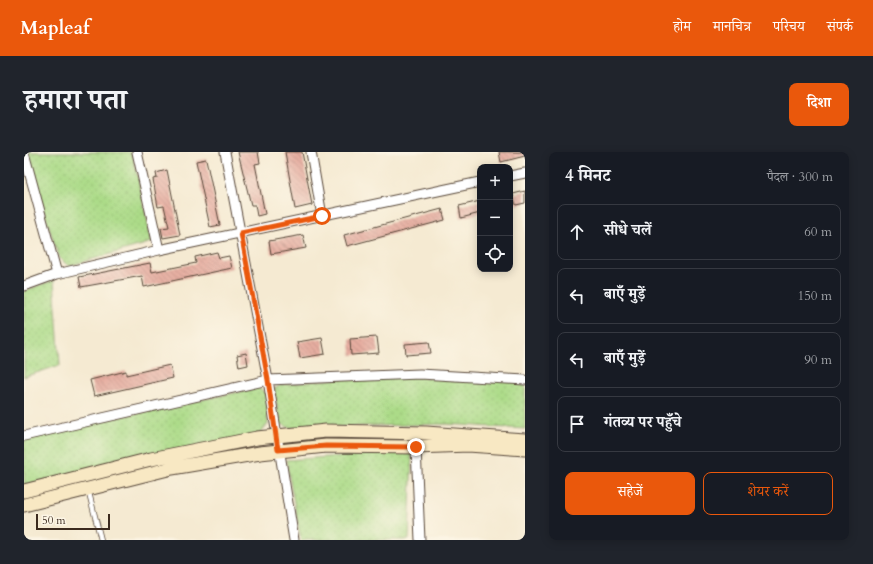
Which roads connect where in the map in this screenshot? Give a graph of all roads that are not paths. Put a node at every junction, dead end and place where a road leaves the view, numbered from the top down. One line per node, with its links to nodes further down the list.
1 (137, 152): 10 (street)
2 (225, 152): 9 (street)
3 (311, 152): 8 (street)
4 (24, 153): 11 (street)
5 (525, 173): 6 (street)
6 (513, 175)
7 (477, 183): 8 (street)
8 (322, 216): 9 (street)
9 (241, 233): 10 (street); 13 (street)
10 (159, 250): 11 (street)
11 (58, 274): 12 (street)
12 (24, 286)
13 (268, 380): 14 (street); 16 (street); 17 (street)
14 (525, 380)
15 (404, 433): 17 (street); 18 (street); 19 (street)
16 (24, 436)
17 (276, 436): 21 (street); 22 (street)
18 (525, 440)
19 (410, 447): 20 (street); 21 (street); 28 (street)
20 (525, 449)
21 (278, 450): 23 (street); 27 (street)
22 (85, 476): 23 (lane); 24 (street)
23 (88, 489): 25 (street); 26 (lane)
24 (24, 491)
25 (24, 505)
26 (100, 540)
27 (294, 540)
28 (420, 540)

